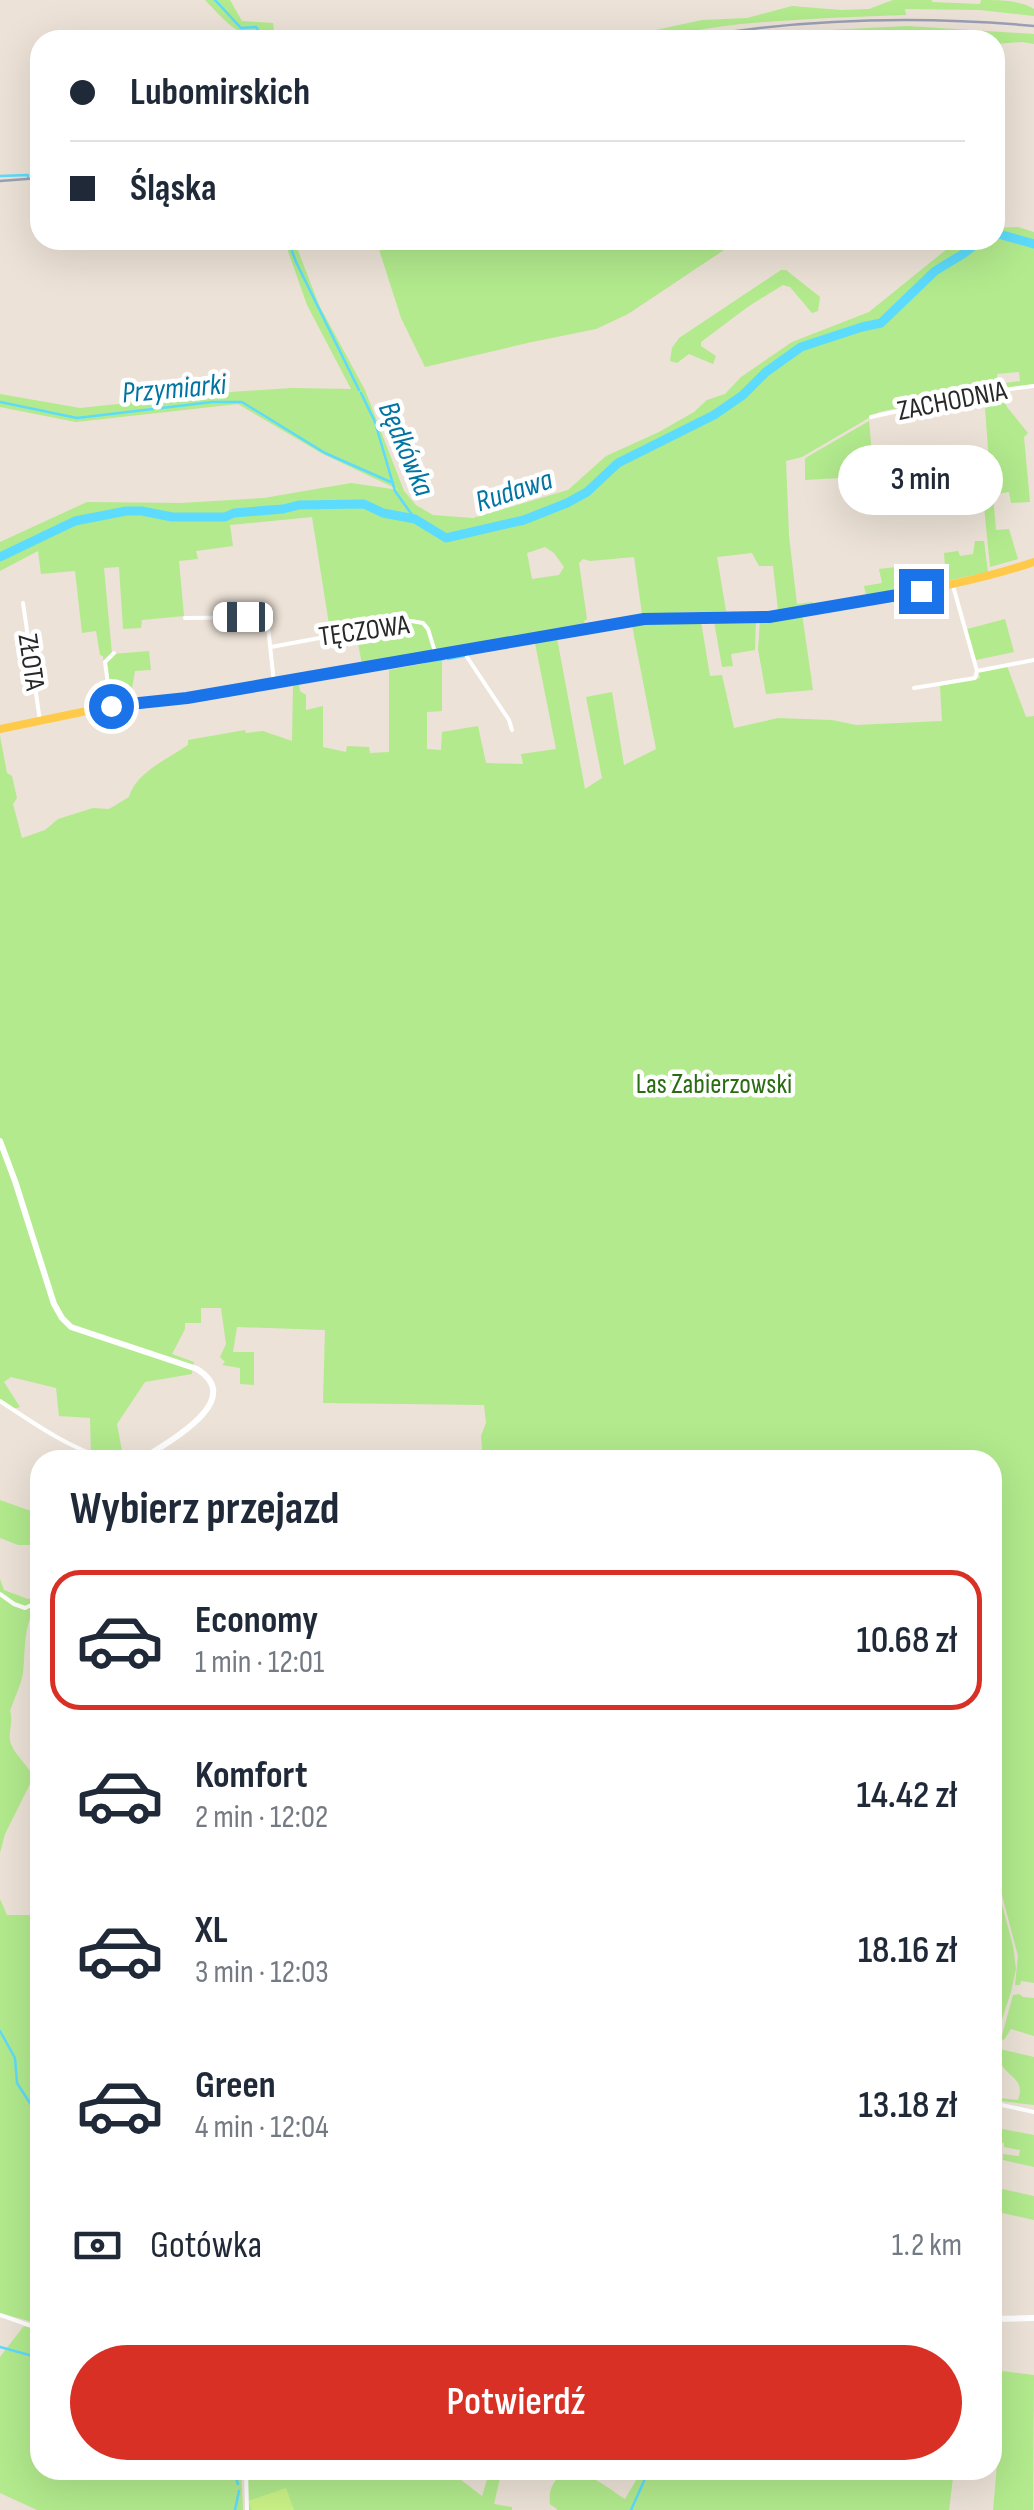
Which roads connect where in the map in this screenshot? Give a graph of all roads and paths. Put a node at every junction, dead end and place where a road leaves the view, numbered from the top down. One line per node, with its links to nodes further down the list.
1 (1034, 386): 2 (street, ZACHODNIA)
2 (871, 417)
3 (1034, 562): 4 (main road)
4 (953, 586): 8 (main road); 12 (street)
5 (23, 603): 16 (street, ZŁOTA)
6 (186, 618): 7 (street)
7 (270, 646): 10 (street, TĘCZOWA); 13 (street)
8 (466, 651): 10 (main road); 18 (street)
9 (114, 653): 15 (street)
10 (436, 656): 13 (main road)
11 (1034, 660): 12 (street)
12 (977, 671): 14 (street)
13 (274, 684): 15 (main road)
14 (914, 688)
15 (111, 706): 16 (main road)
16 (40, 721): 17 (main road)
17 (0, 729)
18 (512, 730)
19 (0, 1142): 22 (street)
20 (0, 1401): 21 (street)
21 (78, 1450)
22 (156, 1450)
23 (0, 1594): 24 (street)
24 (30, 1605)
25 (1002, 2105): 26 (street)
26 (1034, 2112)
27 (0, 2315): 30 (street)
28 (1002, 2318): 29 (street)
29 (1034, 2318)
30 (30, 2325)
31 (246, 2480): 32 (street)
32 (247, 2510)

